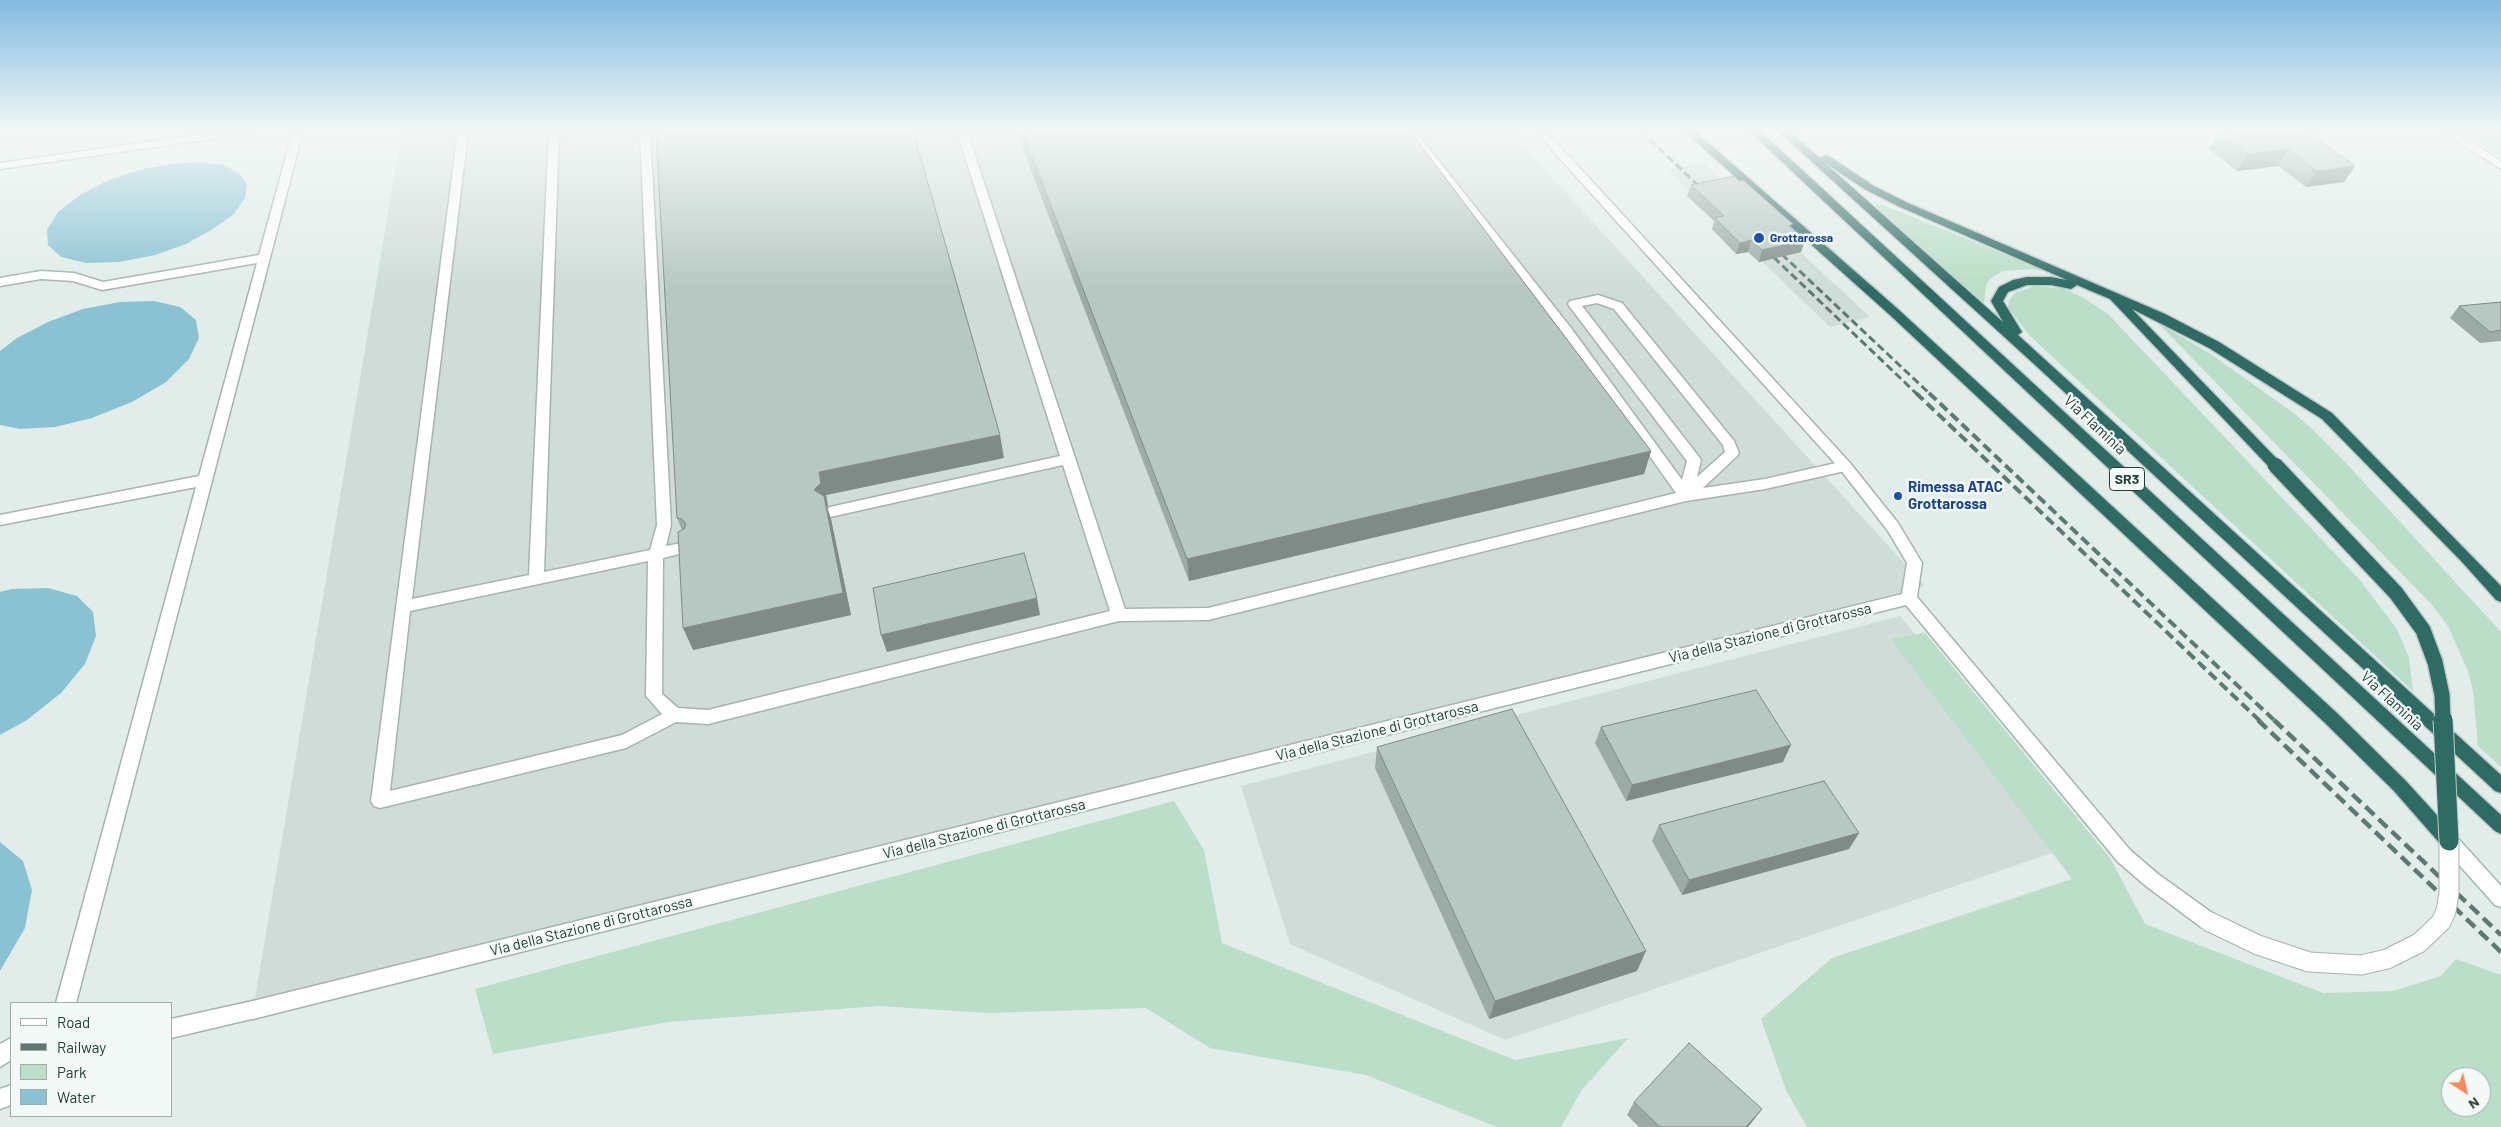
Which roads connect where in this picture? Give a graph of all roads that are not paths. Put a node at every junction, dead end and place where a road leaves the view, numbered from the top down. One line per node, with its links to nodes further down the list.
1 (284, 184): 12 (street)
2 (456, 184): 27 (street)
3 (552, 184): 24 (street)
4 (648, 184): 23 (street)
5 (979, 184): 16 (street)
6 (1451, 184): 19 (street)
7 (1588, 184): 17 (street)
8 (1749, 184): 32 (highway)
9 (1811, 184): 31 (highway, Via Flaminia / SR3)
10 (1842, 184): 15 (highway, Via Flaminia / SR3)
11 (1863, 184): 14 (highway)
12 (264, 258): 13 (street); 18 (street)
13 (0, 282)
14 (2112, 296): 15 (highway); 25 (highway); 32 (highway, bridge)
15 (2039, 361): 30 (highway, Via Flaminia / SR3)
16 (1068, 459): 20 (street); 28 (street)
17 (1845, 466): 19 (street); 26 (street)
18 (206, 480): 21 (street); 34 (street)
19 (1686, 496): 19 (street); 28 (street)
20 (830, 512)
21 (0, 520)
22 (687, 547): 23 (street)
23 (656, 554): 24 (street); 29 (street)
24 (536, 579): 27 (street)
25 (2501, 596)
26 (1909, 598): 32 (street, bridge); 35 (street, Via della Stazione di Grottarossa)
27 (402, 607): 29 (street)
28 (1119, 615): 29 (street)
29 (674, 715)
30 (2501, 786)
31 (2501, 826)
32 (2449, 841): 33 (street)
33 (2501, 899)
34 (66, 1002)
35 (172, 1029)
36 (10, 1049): 37 (street)
37 (0, 1057)

